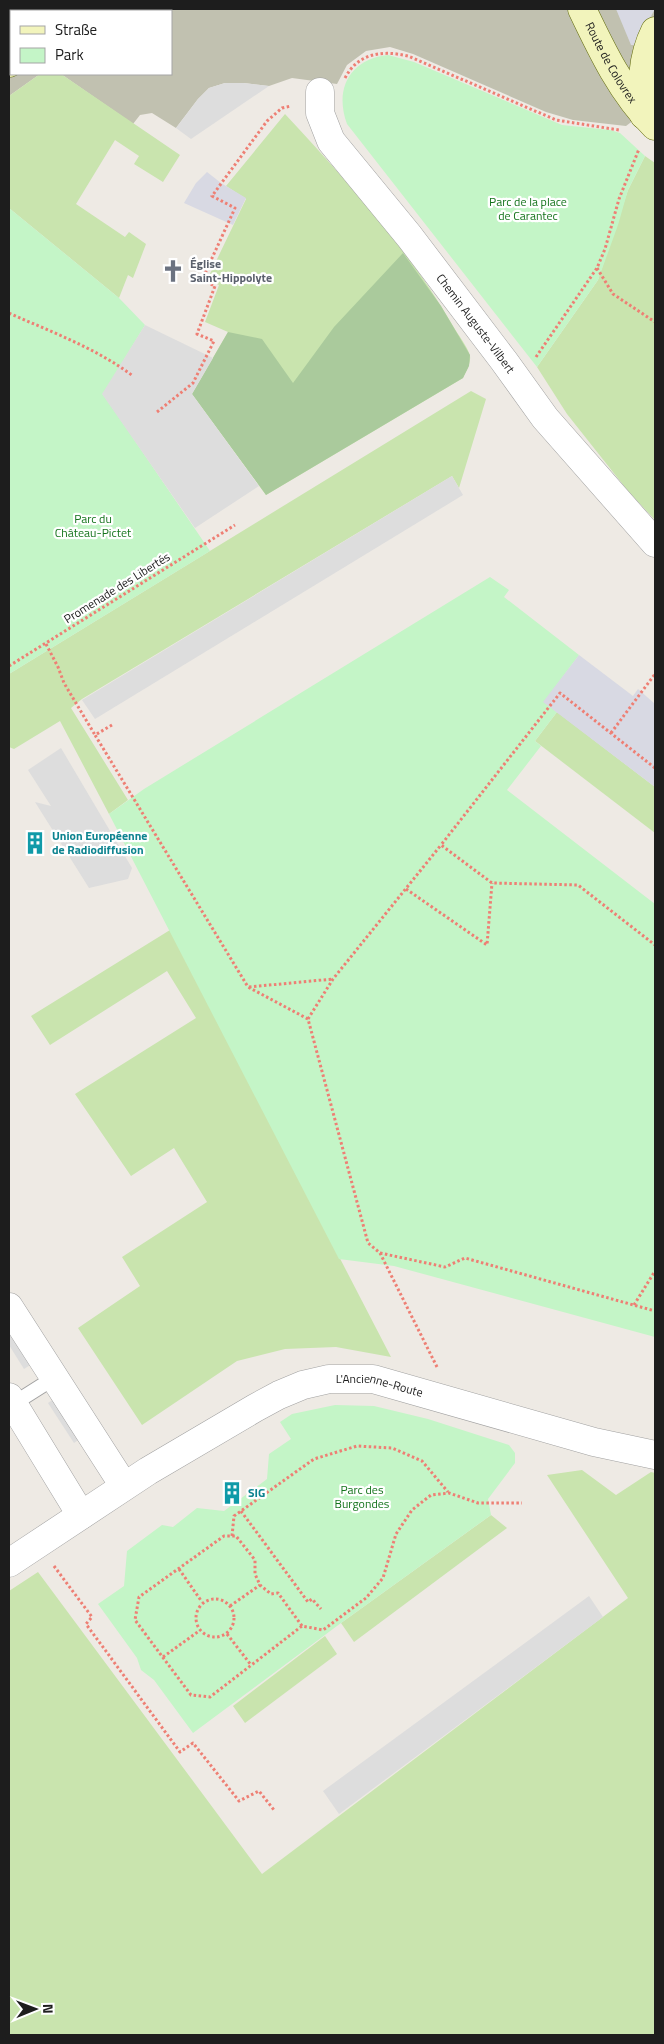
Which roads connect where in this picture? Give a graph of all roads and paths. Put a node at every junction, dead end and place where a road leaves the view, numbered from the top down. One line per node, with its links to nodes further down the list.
1 (582, 9): 5 (street, Route de Colovrex)
2 (655, 31): 5 (street, Route de Colovrex)
3 (320, 92): 6 (path); 15 (street, Chemin Auguste-Vilbert)
4 (282, 108): 13 (path)
5 (650, 121)
6 (622, 131)
7 (638, 153): 8 (path)
8 (597, 268): 10 (path); 11 (path)
9 (9, 313): 12 (path)
10 (655, 322)
11 (531, 364)
12 (133, 376)
13 (157, 412)
14 (235, 525): 16 (path, Promenade des Libertés)
15 (655, 543)
16 (46, 644): 17 (path, Promenade des Libertés); 21 (path)
17 (9, 666)
18 (655, 674): 20 (path)
19 (112, 725): 21 (path)
20 (612, 733): 22 (path); 23 (path)
21 (95, 735): 28 (path)
22 (655, 768)
23 (441, 845): 24 (path); 25 (path)
24 (492, 883): 25 (path); 26 (path)
25 (406, 888): 27 (path)
26 (655, 945)
27 (333, 979): 28 (path); 29 (path)
28 (248, 987): 29 (path)
29 (308, 1019): 30 (path)
30 (380, 1252): 32 (path); 36 (path)
31 (655, 1271): 32 (path)
32 (634, 1305): 34 (path)
33 (9, 1307): 35 (street)
34 (655, 1311)
35 (54, 1378): 37 (lane); 39 (street)
36 (434, 1396): 38 (street, L'Ancienne-Route); 39 (street, L'Ancienne-Route)
37 (11, 1401): 43 (street)
38 (655, 1455)
39 (124, 1486): 43 (street, L'Ancienne-Route)
40 (448, 1492): 41 (path); 42 (path); 52 (path)
41 (522, 1503)
42 (241, 1511): 44 (path); 51 (path)
43 (81, 1515): 46 (street, L'Ancienne-Route)
44 (232, 1536): 47 (path); 48 (path)
45 (50, 1560): 57 (path)
46 (9, 1564)
47 (179, 1569): 49 (path); 55 (path)
48 (260, 1585): 50 (path); 52 (path)
49 (202, 1602): 50 (path); 53 (path)
50 (230, 1606): 54 (path)
51 (321, 1609)
52 (302, 1626): 56 (path)
53 (199, 1631): 54 (path); 55 (path)
54 (227, 1634): 56 (path)
55 (163, 1657): 56 (path)
56 (251, 1665)
57 (274, 1810)

